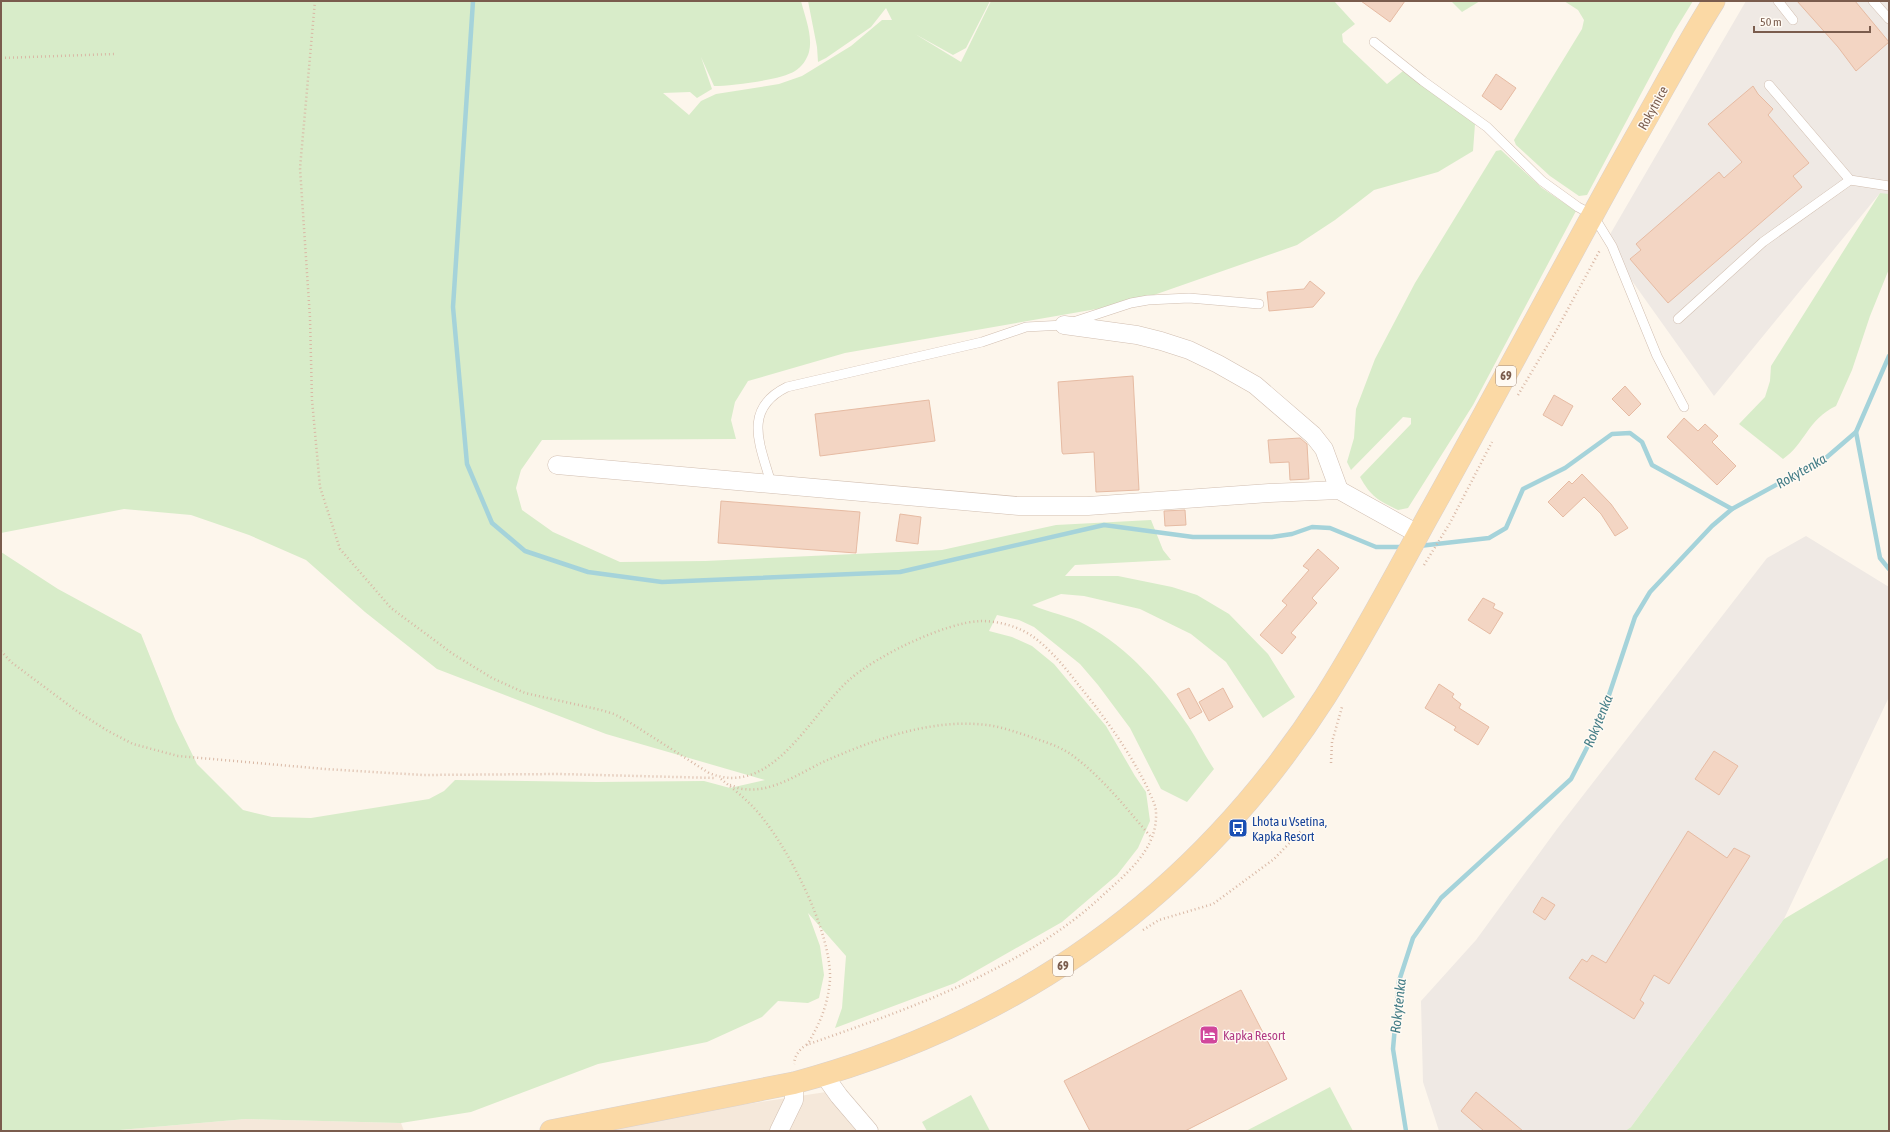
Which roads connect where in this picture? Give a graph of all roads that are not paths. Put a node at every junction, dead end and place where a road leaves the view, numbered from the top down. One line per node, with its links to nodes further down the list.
1 (1714, 1): 10 (main road, Rokytnice / 69)
2 (1778, 1): 5 (lane)
3 (1873, 1): 4 (lane)
4 (1889, 19)
5 (1793, 20)
6 (1374, 42): 10 (lane)
7 (1769, 86): 8 (lane)
8 (1850, 180): 9 (lane); 12 (lane)
9 (1889, 186)
10 (1593, 215): 14 (lane); 18 (main road, 69)
11 (1259, 304): 13 (lane)
12 (1678, 319)
13 (1064, 324): 16 (lane); 17 (street)
14 (1684, 407)
15 (557, 465): 16 (street)
16 (771, 483): 17 (street)
17 (1339, 490): 18 (street)
18 (1418, 535): 19 (main road, 69)
19 (824, 1075): 20 (main road, 69); 23 (street)
20 (794, 1083): 21 (main road, 69); 22 (street)
21 (551, 1131)
22 (779, 1131)
23 (869, 1131)

